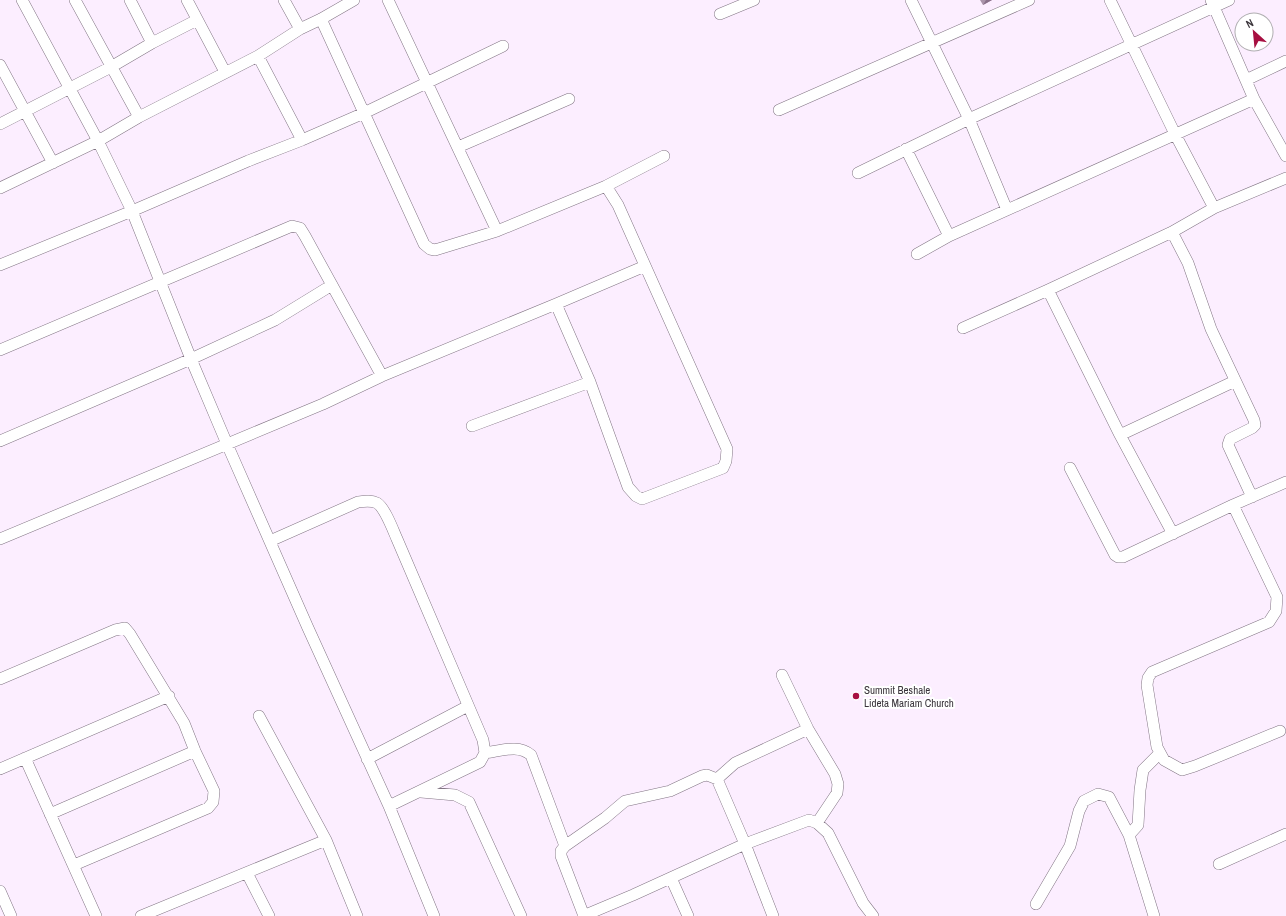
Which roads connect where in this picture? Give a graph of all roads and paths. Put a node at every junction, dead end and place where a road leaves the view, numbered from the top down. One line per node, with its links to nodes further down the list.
1 (22, 0): 29 (street)
2 (75, 0): 25 (street)
3 (130, 0): 18 (street)
4 (187, 0): 16 (street)
5 (284, 0): 17 (street)
6 (354, 0): 15 (street)
7 (388, 0): 28 (street)
8 (754, 0): 14 (street)
9 (912, 0): 19 (street)
10 (1029, 0): 19 (street)
11 (1110, 0): 20 (street)
12 (1229, 0): 13 (street)
13 (1213, 4): 20 (street); 27 (street)
14 (720, 14)
15 (321, 19): 17 (street); 34 (street)
16 (196, 20): 18 (street); 26 (street)
17 (300, 29): 22 (street)
18 (152, 43): 25 (street)
19 (933, 43): 32 (street); 36 (street)
20 (1132, 45): 36 (street); 38 (street)
21 (503, 46): 28 (street)
22 (258, 56): 26 (street); 39 (street)
23 (1286, 61): 27 (street)
24 (0, 65): 33 (street)
25 (111, 67): 29 (street); 35 (street)
26 (225, 72): 35 (street)
27 (1246, 80): 31 (street)
28 (428, 82): 34 (street); 41 (street)
29 (70, 88): 33 (street); 40 (street)
30 (569, 99): 41 (street)
31 (1254, 99): 38 (street); 44 (street)
32 (779, 110)
33 (25, 111): 37 (street); 45 (street)
34 (364, 113): 39 (street); 53 (street)
35 (138, 117): 40 (street)
36 (968, 120): 42 (street); 51 (street)
37 (0, 124)
38 (1175, 134): 50 (street); 51 (street)
39 (302, 140): 52 (street)
40 (98, 141): 45 (street); 52 (street)
41 (458, 147): 53 (street)
42 (906, 149): 46 (street); 55 (street)
43 (664, 156): 49 (street)
44 (1286, 156)
45 (53, 163): 48 (street)
46 (858, 173)
47 (1286, 178): 50 (street)
48 (1, 186)
49 (606, 186): 53 (street); 58 (street)
50 (1214, 208): 54 (street)
51 (1008, 210): 55 (street)
52 (132, 211): 57 (street); 59 (street)
53 (497, 231)
54 (1172, 232): 61 (street); 67 (street)
55 (949, 236): 56 (street)
56 (917, 254)
57 (0, 265)
58 (645, 266): 62 (street); 68 (street)
59 (160, 283): 60 (street); 64 (street); 65 (street)
60 (332, 285): 65 (street); 66 (street)
61 (1048, 290): 63 (street); 70 (street)
62 (556, 304): 66 (street); 68 (street)
63 (963, 328)
64 (0, 350)
65 (191, 358): 71 (street); 72 (street)
66 (382, 376): 72 (street)
67 (1236, 381): 70 (street); 75 (street)
68 (590, 382): 69 (street)
69 (472, 426)
70 (1120, 435): 77 (street)
71 (0, 441)
72 (227, 444): 78 (street); 79 (street)
73 (1070, 468): 77 (street)
74 (1286, 482): 75 (street)
75 (1252, 497): 76 (street)
76 (1233, 505): 77 (street); 89 (street)
77 (1173, 534)
78 (0, 539)
79 (270, 541): 83 (street); 91 (street)
80 (782, 675): 85 (street)
81 (0, 679): 82 (street)
82 (168, 696): 87 (street); 90 (street)
83 (468, 706): 88 (street); 91 (street)
84 (259, 716): 100 (street)
85 (808, 730): 93 (street); 97 (street)
86 (1280, 732): 89 (street)
87 (195, 751): 96 (street); 104 (street)
88 (485, 753): 94 (street); 102 (street)
89 (1160, 753): 98 (street)
90 (25, 758): 92 (street); 96 (street)
91 (367, 759): 95 (street)
92 (0, 769)
93 (717, 779): 101 (street); 102 (street)
94 (420, 792): 95 (street); 116 (street)
95 (389, 806): 115 (street)
96 (50, 814): 104 (street)
97 (816, 823): 101 (street); 120 (street)
98 (1129, 834): 108 (street); 121 (street)
99 (1286, 834): 103 (street)
100 (326, 840): 105 (street); 114 (street)
101 (745, 844): 106 (street); 119 (street)
102 (565, 846): 117 (street)
103 (1219, 864)
104 (74, 865): 111 (street)
105 (248, 873): 112 (street); 113 (street)
106 (671, 878): 109 (street); 118 (street)
107 (0, 891): 110 (street)
108 (1036, 904)
109 (606, 911): 117 (street)
110 (11, 916)
111 (96, 916)
112 (141, 916)
113 (269, 916)
114 (357, 916)
115 (434, 916)
116 (521, 916)
117 (584, 916)
118 (688, 916)
119 (773, 916)
120 (873, 916)
121 (1154, 916)

